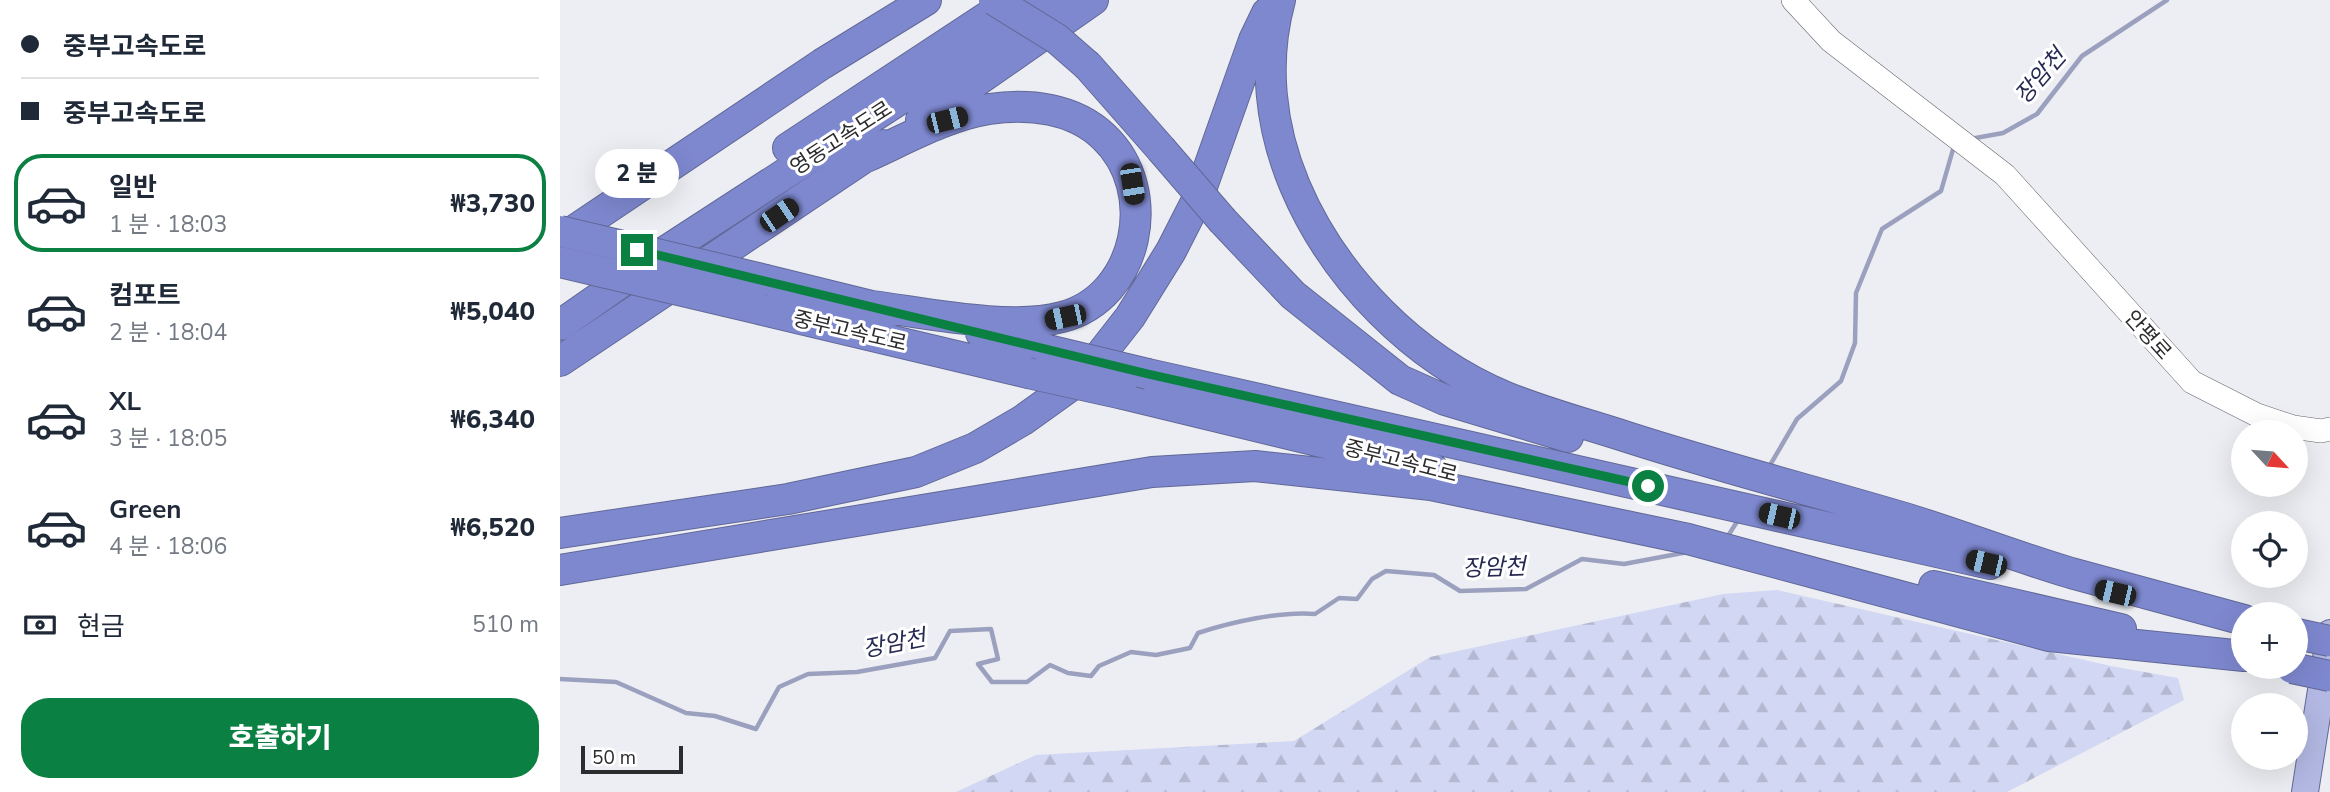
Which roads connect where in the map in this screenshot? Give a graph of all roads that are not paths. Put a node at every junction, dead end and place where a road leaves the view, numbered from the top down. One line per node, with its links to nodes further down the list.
1 (912, 0): 11 (highway)
2 (926, 0): 13 (highway)
3 (994, 0): 20 (highway, bridge)
4 (1013, 0): 15 (highway, 영동고속도로)
5 (1053, 0): 17 (highway, 영동고속도로)
6 (1093, 0): 10 (highway)
7 (1273, 0): 21 (highway)
8 (1280, 0): 20 (highway)
9 (1793, 0): 19 (street, 안평로)
10 (866, 157): 16 (highway); 18 (highway)
11 (560, 224)
12 (560, 232): 16 (highway, 중부고속도로, bridge)
13 (560, 240)
14 (560, 262): 28 (highway, 중부고속도로, bridge)
15 (560, 300)
16 (872, 306): 24 (highway, 중부고속도로, bridge)
17 (560, 324)
18 (560, 361)
19 (2330, 429)
20 (1730, 471): 23 (highway)
21 (560, 533)
22 (560, 570): 29 (highway)
23 (2231, 617)
24 (2231, 618)
25 (2330, 633): 33 (main road)
26 (2308, 636): 27 (highway, bridge)
27 (2330, 641)
28 (2231, 653)
29 (2231, 655)
30 (2308, 671): 31 (highway, bridge)
31 (2330, 676)
32 (2330, 732): 34 (main road)
33 (2305, 792)
34 (2321, 792)

